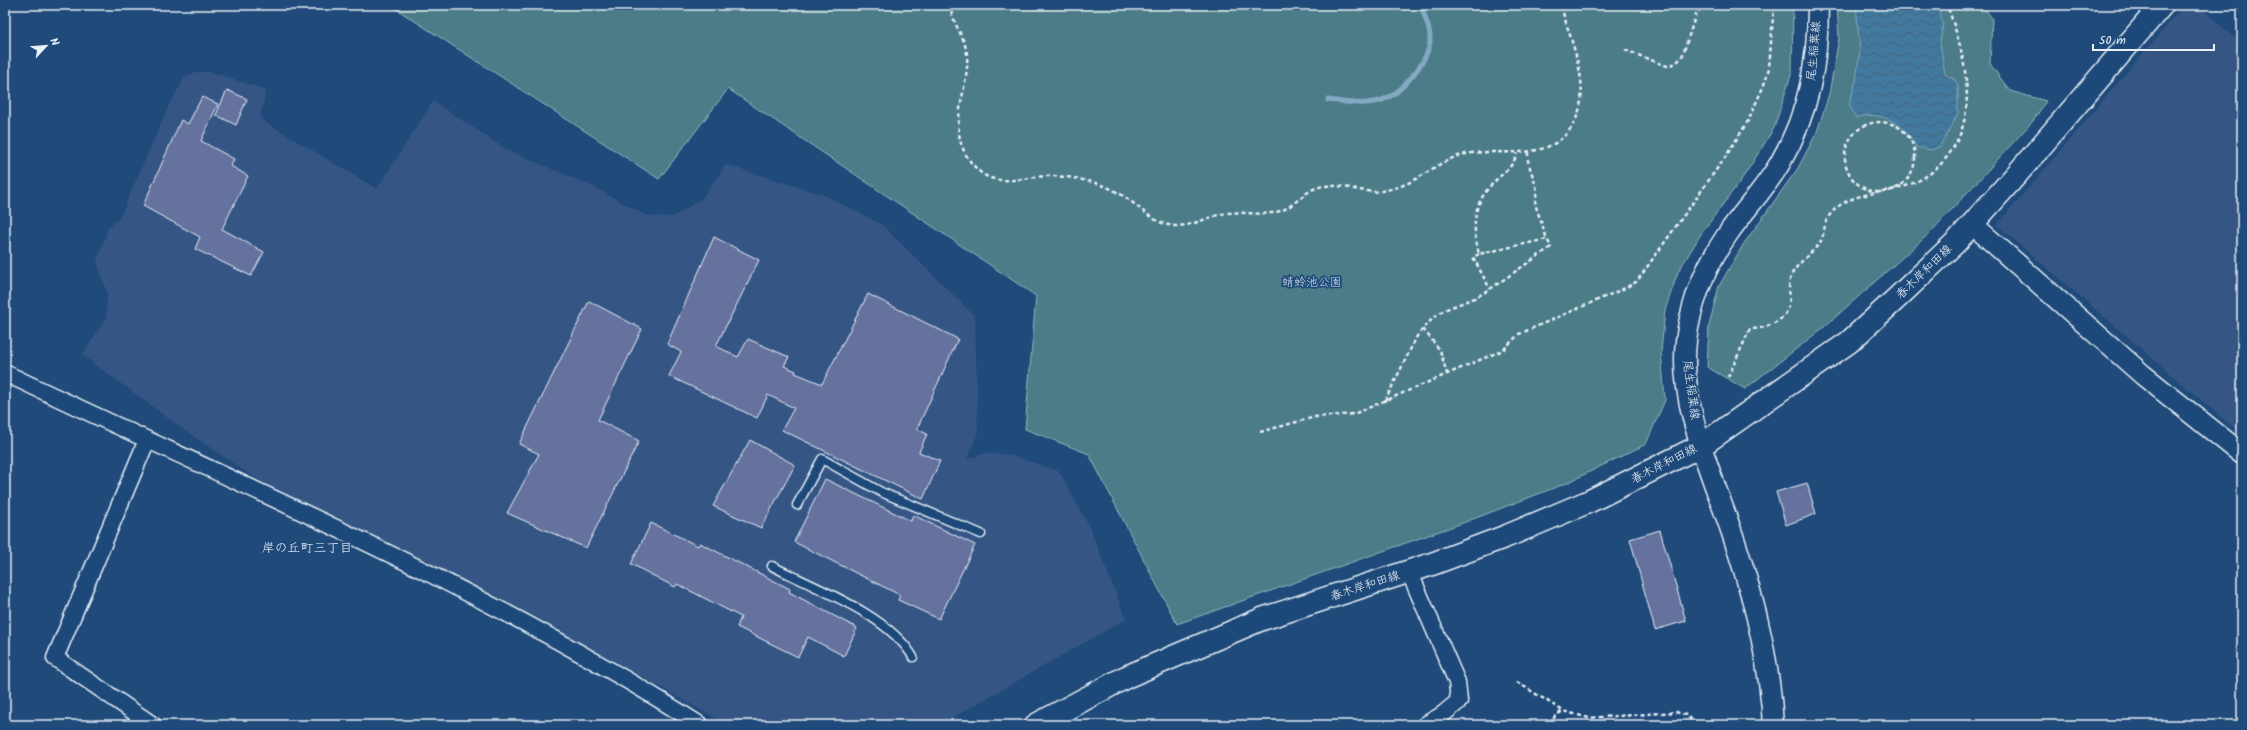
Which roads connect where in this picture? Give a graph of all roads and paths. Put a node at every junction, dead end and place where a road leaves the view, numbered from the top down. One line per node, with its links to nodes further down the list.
1 (950, 5): 12 (path)
2 (1478, 5): 9 (path)
3 (1561, 5): 11 (path)
4 (1704, 5): 10 (path)
5 (1774, 5): 20 (path)
6 (1818, 5): 25 (street, 尾生稲葉線)
7 (1947, 5): 13 (path)
8 (2162, 5): 14 (main road, 春木岸和田線)
9 (1486, 8)
10 (1625, 50)
11 (1528, 152): 12 (path); 15 (path)
12 (1517, 153): 16 (path)
13 (1888, 191): 13 (path); 21 (path)
14 (1972, 224): 25 (main road, 春木岸和田線); 26 (street)
15 (1547, 238): 16 (path); 17 (path)
16 (1479, 254): 17 (path)
17 (1490, 289): 18 (path)
18 (1423, 329): 20 (path); 22 (path)
19 (5, 373): 24 (street)
20 (1447, 374): 22 (path)
21 (1728, 377)
22 (1385, 400): 23 (path)
23 (1260, 432)
24 (147, 440): 34 (street); 35 (street)
25 (1702, 445): 30 (main road, 春木岸和田線); 40 (street, 尾生稲葉線)
26 (2242, 454)
27 (797, 505): 28 (lane)
28 (981, 534)
29 (772, 566): 31 (lane)
30 (1409, 571): 36 (main road, 春木岸和田線); 37 (street)
31 (914, 657)
32 (1517, 682): 33 (path)
33 (1563, 711): 38 (path); 39 (path)
34 (153, 725)
35 (700, 725)
36 (1036, 725)
37 (1425, 725)
38 (1550, 725)
39 (1697, 725)
40 (1773, 725)

